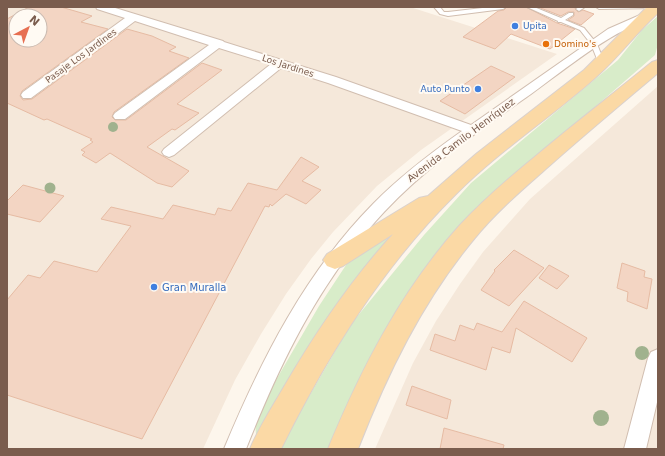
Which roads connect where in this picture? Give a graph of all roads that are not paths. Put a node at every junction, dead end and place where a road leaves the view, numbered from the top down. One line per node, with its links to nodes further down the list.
1 (101, 7): 8 (street, Los Jardines)
2 (437, 7): 3 (lane)
3 (503, 7)
4 (530, 7): 9 (lane)
5 (599, 7): 6 (lane)
6 (652, 10): 11 (street, Avenida Camilo Henríquez); 13 (main road)
7 (571, 14): 9 (lane)
8 (134, 17): 10 (street, Los Jardines); 15 (street, Pasaje Los Jardines)
9 (560, 21): 11 (lane)
10 (219, 44): 12 (street, Los Jardines); 16 (street)
11 (594, 44): 13 (lane); 17 (street, Avenida Camilo Henríquez)
12 (280, 63): 17 (street, Los Jardines); 18 (street)
13 (602, 64): 19 (main road)
14 (658, 65): 24 (main road)
15 (27, 95)
16 (120, 116)
17 (473, 130): 20 (street, Avenida Camilo Henríquez)
18 (169, 152)
19 (449, 189): 20 (main road); 23 (main road)
20 (335, 260): 22 (street, Avenida Camilo Henríquez)
21 (658, 358): 25 (street)
22 (235, 449)
23 (265, 449)
24 (343, 449)
25 (635, 449)

